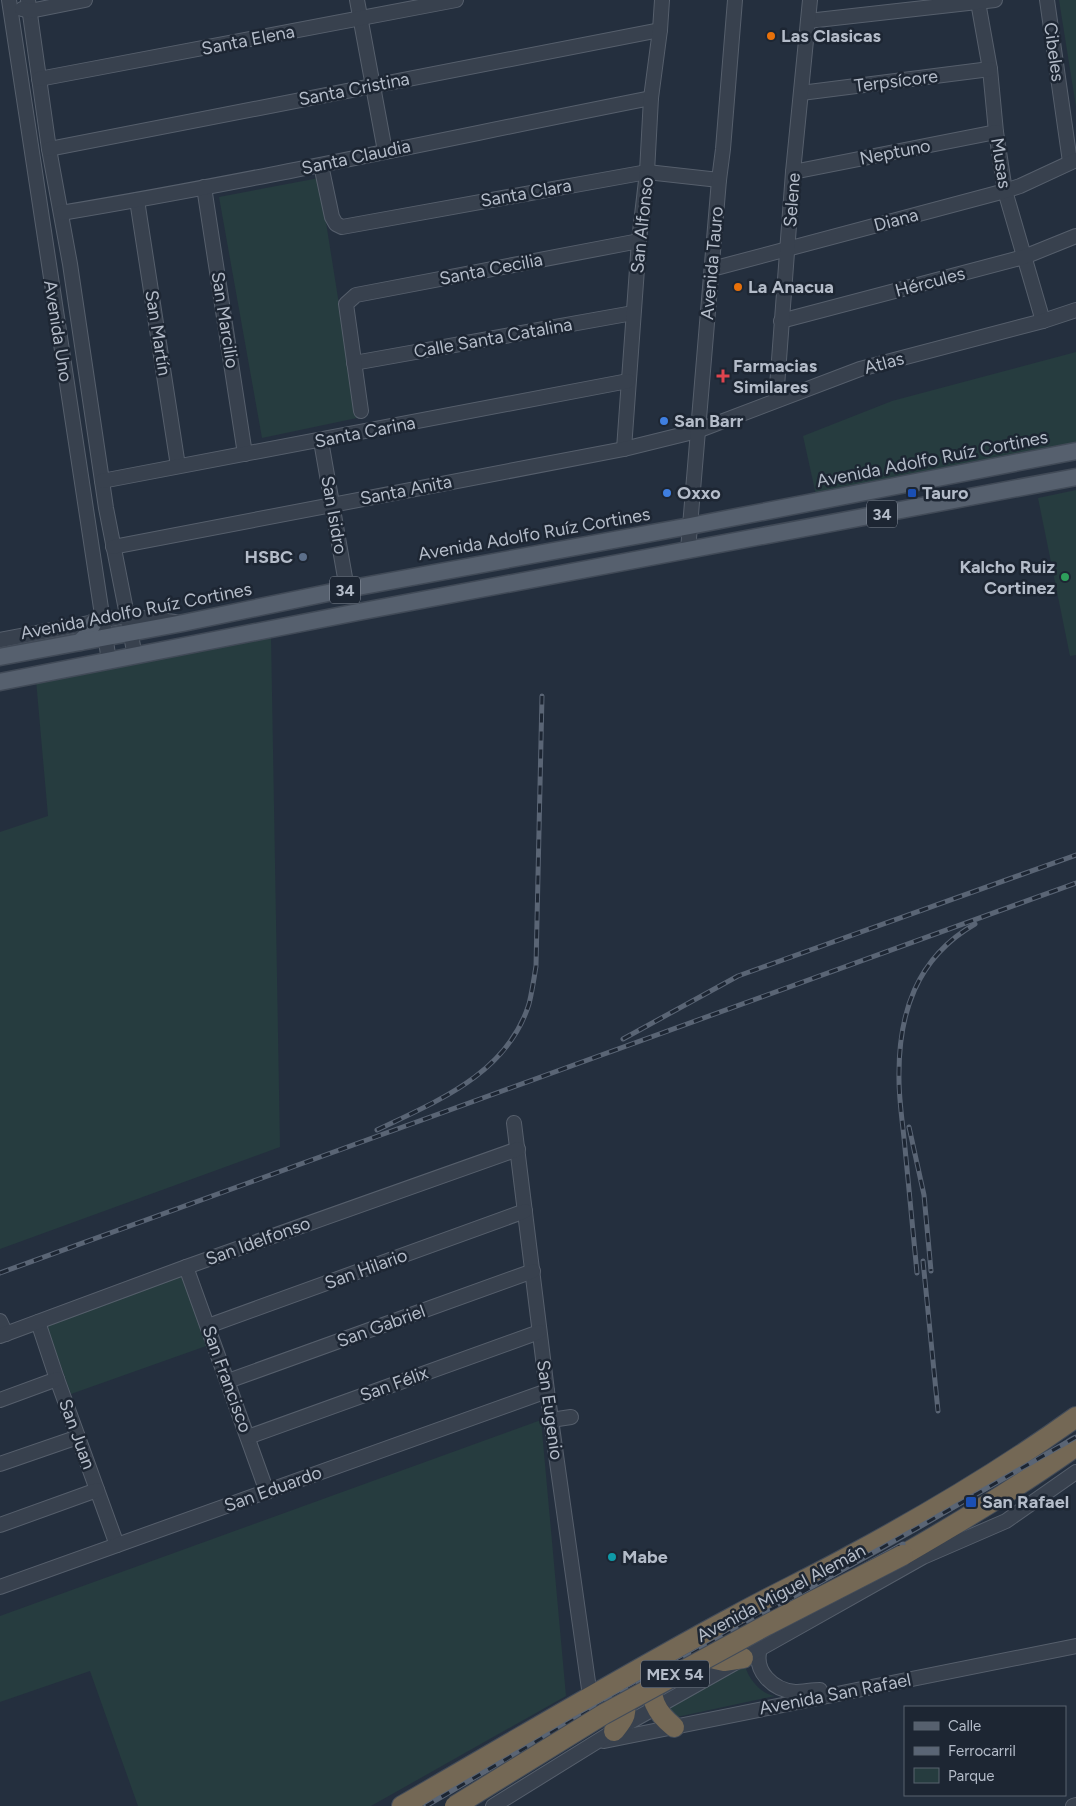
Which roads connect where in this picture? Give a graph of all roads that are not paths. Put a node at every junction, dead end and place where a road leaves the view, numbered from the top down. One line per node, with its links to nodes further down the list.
1 (85, 0): 11 (street)
2 (357, 0): 12 (street)
3 (456, 0): 12 (street, Santa Elena)
4 (662, 0): 15 (street, San Alfonso)
5 (735, 0): 28 (street, Avenida Tauro)
6 (810, 0): 13 (street, Selene)
7 (995, 0): 10 (street)
8 (1047, 0): 24 (street, Cibeles)
9 (9, 2): 11 (street); 14 (street, Avenida Uno)
10 (978, 2): 13 (street); 16 (street, Musas)
11 (29, 5): 14 (street); 17 (street, Avenida Uno)
12 (360, 19): 17 (street, Santa Elena); 18 (street)
13 (808, 21): 19 (street, Selene)
14 (14, 30): 38 (street, Avenida Uno)
15 (660, 30): 18 (street, Santa Cristina); 20 (street, San Alfonso)
16 (990, 69): 19 (street, Terpsícore); 21 (street, Musas)
17 (39, 79): 22 (street, Avenida Uno)
18 (372, 85): 22 (street, Santa Cristina); 23 (street)
19 (801, 93): 27 (street, Selene)
20 (651, 98): 23 (street, Santa Claudia); 26 (street, San Alfonso)
21 (996, 132): 27 (street, Neptuno); 30 (street, Musas)
22 (49, 149): 32 (street, Avenida Uno)
23 (385, 151): 25 (street, Santa Claudia)
24 (1073, 161): 30 (street, Diana)
25 (322, 164): 26 (street, Santa Clara); 29 (street, Santa Claudia)
26 (647, 172): 28 (street, Santa Clara); 34 (street, San Alfonso)
27 (793, 172): 35 (street, Selene)
28 (718, 180): 39 (street, Avenida Tauro)
29 (204, 187): 31 (street, Santa Claudia); 52 (street, San Marcilio)
30 (1005, 191): 35 (street, Diana); 36 (street, Musas)
31 (137, 200): 32 (street, Santa Claudia); 53 (street, San Martín)
32 (61, 213): 37 (street, Avenida Uno)
33 (1076, 236): 36 (street, Hércules)
34 (639, 241): 41 (street, San Alfonso); 44 (street, Santa Cecilia)
35 (788, 249): 39 (street, Diana); 42 (street, Selene)
36 (1024, 257): 42 (street, Hércules); 43 (street, Musas)
37 (70, 264): 38 (street); 55 (street, Avenida Uno)
38 (48, 268): 58 (street, Avenida Uno)
39 (712, 269): 48 (street, Avenida Tauro)
40 (1076, 310): 43 (street, Atlas)
41 (633, 312): 44 (street, Calle Santa Catalina); 45 (street, San Alfonso)
42 (781, 321): 46 (street, Selene)
43 (1043, 321): 46 (street, Atlas)
44 (354, 363): 47 (street)
45 (628, 381): 49 (street, Santa Carina); 50 (street, San Alfonso)
46 (776, 400): 48 (street, Atlas)
47 (361, 410)
48 (697, 431): 50 (street, Santa Anita); 59 (street, Avenida Tauro)
49 (321, 440): 52 (street, Santa Carina); 56 (street, San Isidro)
50 (624, 449): 56 (street, Santa Anita)
51 (1076, 451): 59 (main road, Avenida Adolfo Ruíz Cortines / 34)
52 (245, 454): 53 (street, Santa Carina)
53 (178, 466): 55 (street, Santa Carina)
54 (1076, 477): 61 (main road, 34)
55 (102, 481): 57 (street, Avenida Uno)
56 (332, 504): 60 (street, Santa Anita); 62 (street, San Isidro)
57 (106, 508): 58 (street); 60 (street, Avenida Uno)
58 (86, 511): 64 (street, Avenida Uno)
59 (690, 526): 61 (street); 62 (main road, Avenida Adolfo Ruíz Cortines / 34)
60 (113, 547): 63 (street, Avenida Uno)
61 (688, 550): 70 (main road, 34)
62 (347, 589): 65 (main road, Avenida Adolfo Ruíz Cortines / 34)
63 (126, 616): 64 (street); 65 (street); 66 (street, Avenida Uno)
64 (99, 620): 67 (street, Avenida Uno); 68 (street); 69 (main road)
65 (183, 623): 66 (main road, Avenida Adolfo Ruíz Cortines / 34)
66 (130, 632): 67 (main road, Avenida Adolfo Ruíz Cortines / 34); 70 (street, Avenida Uno)
67 (107, 636): 69 (main road, Avenida Adolfo Ruíz Cortines / 34); 72 (street, Avenida Uno)
68 (0, 640)
69 (80, 642): 71 (main road, Avenida Adolfo Ruíz Cortines / 34)
70 (135, 656): 72 (main road, 34)
71 (0, 658)
72 (110, 661): 73 (main road, 34)
73 (0, 682)
74 (514, 1123): 75 (street, San Eugenio)
75 (518, 1149): 76 (street, San Eugenio); 77 (street, San Idelfonso)
76 (525, 1211): 78 (street, San Eugenio); 80 (street, San Hilario)
77 (186, 1267): 79 (street, San Idelfonso); 80 (street, San Francisco)
78 (533, 1270): 82 (street, San Eugenio); 84 (street, San Gabriel)
79 (38, 1322): 81 (street, San Idelfonso); 83 (street, San Juan)
80 (208, 1326): 84 (street, San Francisco)
81 (2, 1330)
82 (539, 1332): 85 (street, San Eugenio); 90 (street, San Félix)
83 (57, 1379): 86 (street); 91 (street, San Juan)
84 (228, 1381): 90 (street, San Francisco)
85 (547, 1391): 89 (street, San Eugenio); 96 (street, San Eduardo)
86 (0, 1400)
87 (570, 1416): 89 (street)
88 (1076, 1417): 100 (highway, Avenida Miguel Alemán / MEX 54)
89 (551, 1420): 107 (street, San Eugenio)
90 (248, 1436): 96 (street, San Francisco)
91 (78, 1437): 93 (street); 95 (street, San Juan)
92 (1076, 1446): 97 (highway, Avenida Miguel Alemán / MEX 54)
93 (0, 1464)
94 (1076, 1472): 101 (street, Avenida Miguel Alemán)
95 (97, 1490): 98 (street); 99 (street, San Juan)
96 (267, 1492): 99 (street, San Eduardo)
97 (972, 1516): 101 (highway); 113 (highway, Avenida Miguel Alemán / MEX 54, bridge)
98 (0, 1525)
99 (117, 1545): 102 (street, San Eduardo)
100 (849, 1557): 104 (highway); 107 (highway, Avenida Miguel Alemán / MEX 54)
101 (923, 1557): 106 (street, Avenida Miguel Alemán)
102 (0, 1587)
103 (1076, 1638): 106 (street, Avenida San Rafael)
104 (714, 1639): 106 (highway); 108 (highway)
105 (1076, 1646): 109 (street, Avenida San Rafael)
106 (751, 1653): 108 (street, Avenida Miguel Alemán)
107 (590, 1696): 110 (highway); 112 (highway, Avenida Miguel Alemán / MEX 54)
108 (656, 1707): 109 (highway); 110 (street, Avenida Miguel Alemán)
109 (674, 1727): 111 (street, Avenida San Rafael)
110 (614, 1731): 111 (street, Avenida Miguel Alemán)
111 (595, 1743): 114 (street, Avenida Miguel Alemán)
112 (402, 1806)
113 (455, 1806)
114 (493, 1806)

